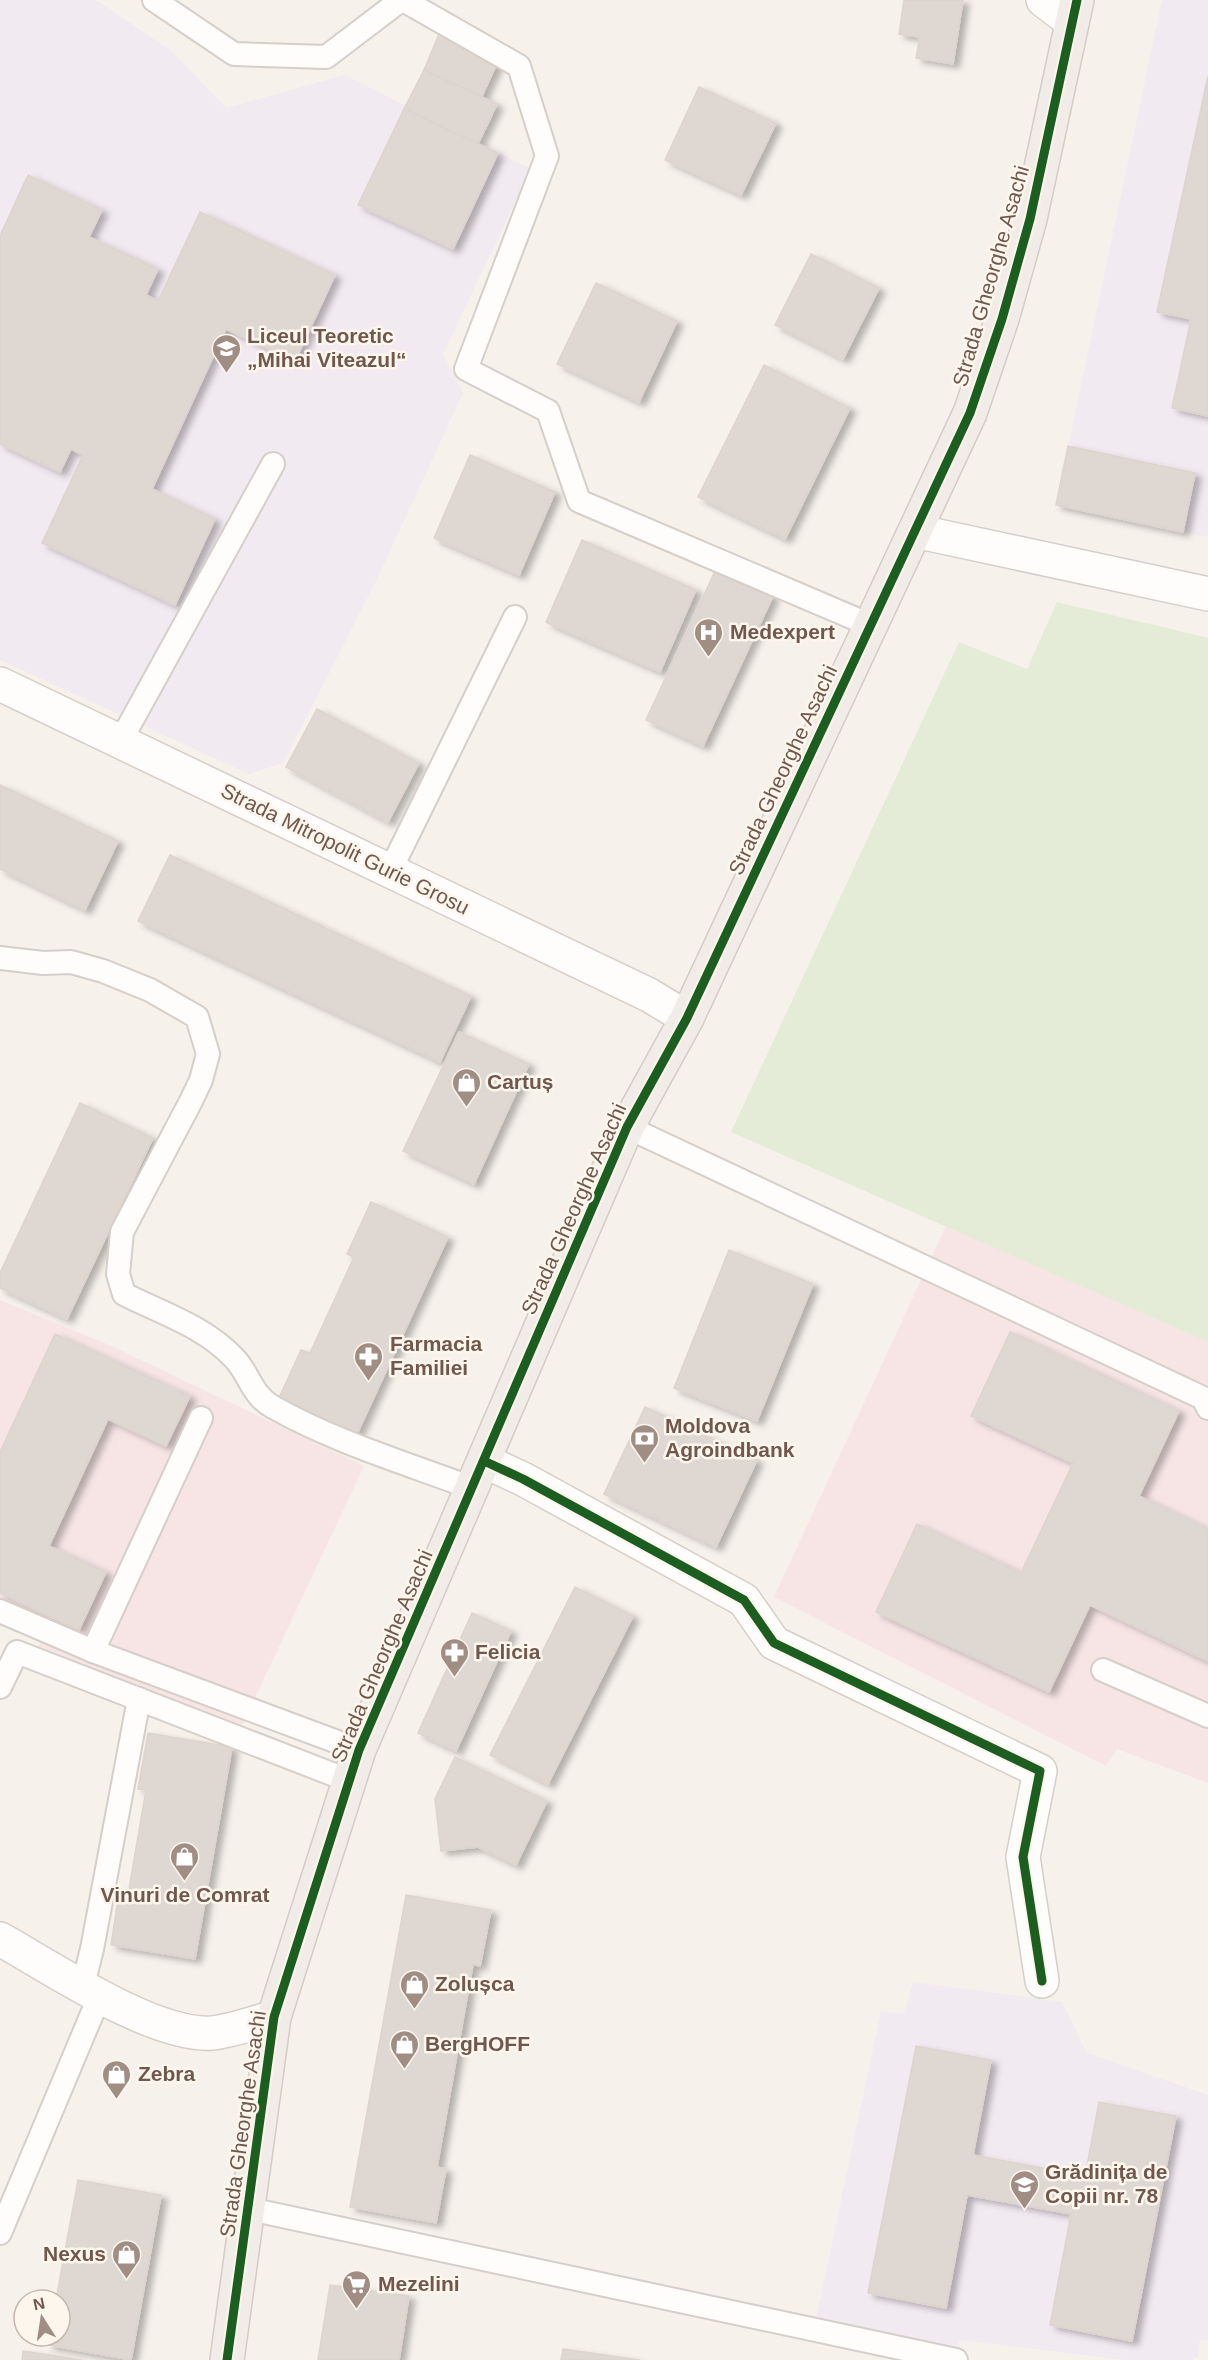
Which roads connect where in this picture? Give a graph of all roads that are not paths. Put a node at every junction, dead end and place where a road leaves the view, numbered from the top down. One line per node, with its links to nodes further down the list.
1 (154, 0): 2 (lane)
2 (402, 0): 9 (lane)
3 (1043, 0): 4 (street)
4 (1075, 11): 6 (main road, Strada Gheorghe Asachi)
5 (273, 464): 11 (lane)
6 (915, 531): 7 (street); 9 (main road, Strada Gheorghe Asachi)
7 (1208, 594)
8 (515, 617): 12 (lane)
9 (870, 625): 14 (main road, Strada Gheorghe Asachi)
10 (0, 684): 11 (street, Strada Mitropolit Gurie Grosu)
11 (120, 742): 12 (street, Strada Mitropolit Gurie Grosu)
12 (390, 871): 14 (street, Strada Mitropolit Gurie Grosu)
13 (0, 958): 18 (lane)
14 (687, 1018): 15 (main road, Strada Gheorghe Asachi)
15 (627, 1127): 16 (lane); 18 (main road, Strada Gheorghe Asachi)
16 (1208, 1408)
17 (201, 1418): 20 (lane)
18 (478, 1474): 25 (main road, Strada Gheorghe Asachi); 28 (street)
19 (0, 1611): 20 (lane)
20 (93, 1651): 25 (lane)
21 (1102, 1670): 24 (lane)
22 (0, 1687): 23 (lane)
23 (139, 1699): 26 (lane); 29 (lane)
24 (1208, 1716)
25 (359, 1750): 26 (main road, Strada Gheorghe Asachi)
26 (350, 1781): 30 (main road, Strada Gheorghe Asachi)
27 (0, 1939): 29 (street)
28 (1042, 1981)
29 (91, 1990): 30 (street); 32 (lane)
30 (274, 2017): 31 (main road, Strada Gheorghe Asachi)
31 (249, 2209): 33 (main road, Strada Gheorghe Asachi); 34 (lane)
32 (0, 2233)
33 (227, 2360)
34 (956, 2360)

